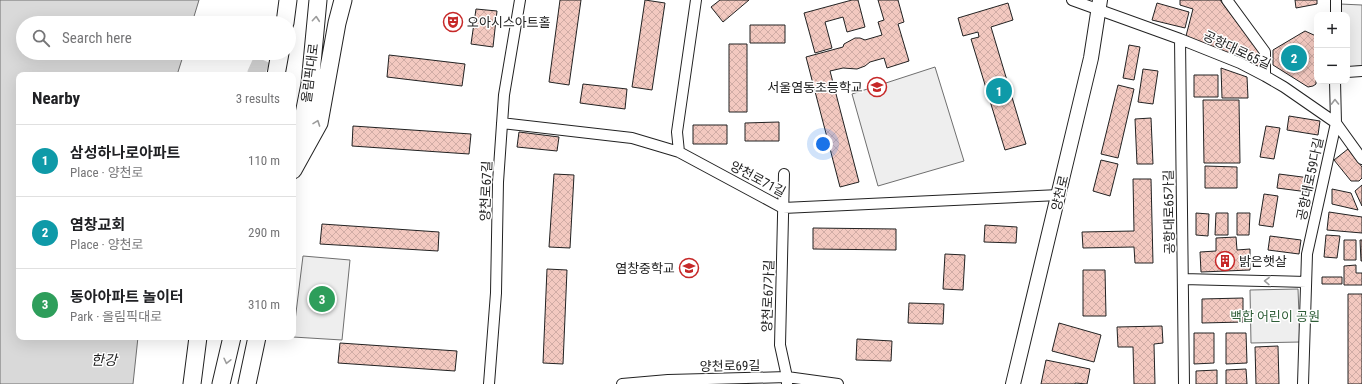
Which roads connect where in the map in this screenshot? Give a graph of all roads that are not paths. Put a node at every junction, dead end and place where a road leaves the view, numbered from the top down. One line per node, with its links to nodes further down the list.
1 (288, 0): 11 (highway)
2 (318, 0): 22 (highway, 올림픽대로, one-way to 2)
3 (343, 0): 24 (highway, one-way to 3)
4 (520, 0): 19 (street, 양천로67길)
5 (696, 0): 21 (street)
6 (1072, 0): 9 (street, 공항대로65길)
7 (1227, 0): 17 (street)
8 (1336, 0): 10 (street)
9 (1100, 5): 12 (street, 공항대로65길); 26 (main road, 양천로)
10 (1336, 12)
11 (286, 16)
12 (1180, 39): 17 (street, 공항대로65길); 28 (street, 공항대로65가길)
13 (279, 60): 15 (highway)
14 (1362, 71): 16 (street)
15 (277, 72)
16 (1350, 72)
17 (1265, 76): 20 (street, 공항대로65길)
18 (1335, 84): 20 (street, 공항대로59다길, one-way to 18)
19 (502, 123): 21 (street, 양천로71길); 37 (street, 양천로67길)
20 (1336, 123): 23 (street, 공항대로65길); 29 (street, 공항대로59다길)
21 (679, 152): 27 (street, 양천로71길)
22 (296, 154)
23 (1362, 159)
24 (296, 164)
25 (784, 174): 27 (street, 양천로67가길)
26 (1059, 195): 27 (street, 양천로71길); 40 (main road, 양천로)
27 (783, 208): 33 (street, 양천로67가길)
28 (1183, 279): 29 (street, one-way to 28); 41 (street, 공항대로65가길)
29 (1306, 282): 42 (street, 공항대로59다길)
30 (198, 340): 34 (highway)
31 (231, 340): 35 (highway, one-way to 35)
32 (256, 340): 36 (highway)
33 (787, 381): 38 (street, 양천로69길); 39 (street, 양천로69길)
34 (192, 384)
35 (221, 384)
36 (247, 384)
37 (489, 384)
38 (622, 384)
39 (838, 384)
40 (1013, 384)
41 (1184, 384)
42 (1303, 384)

